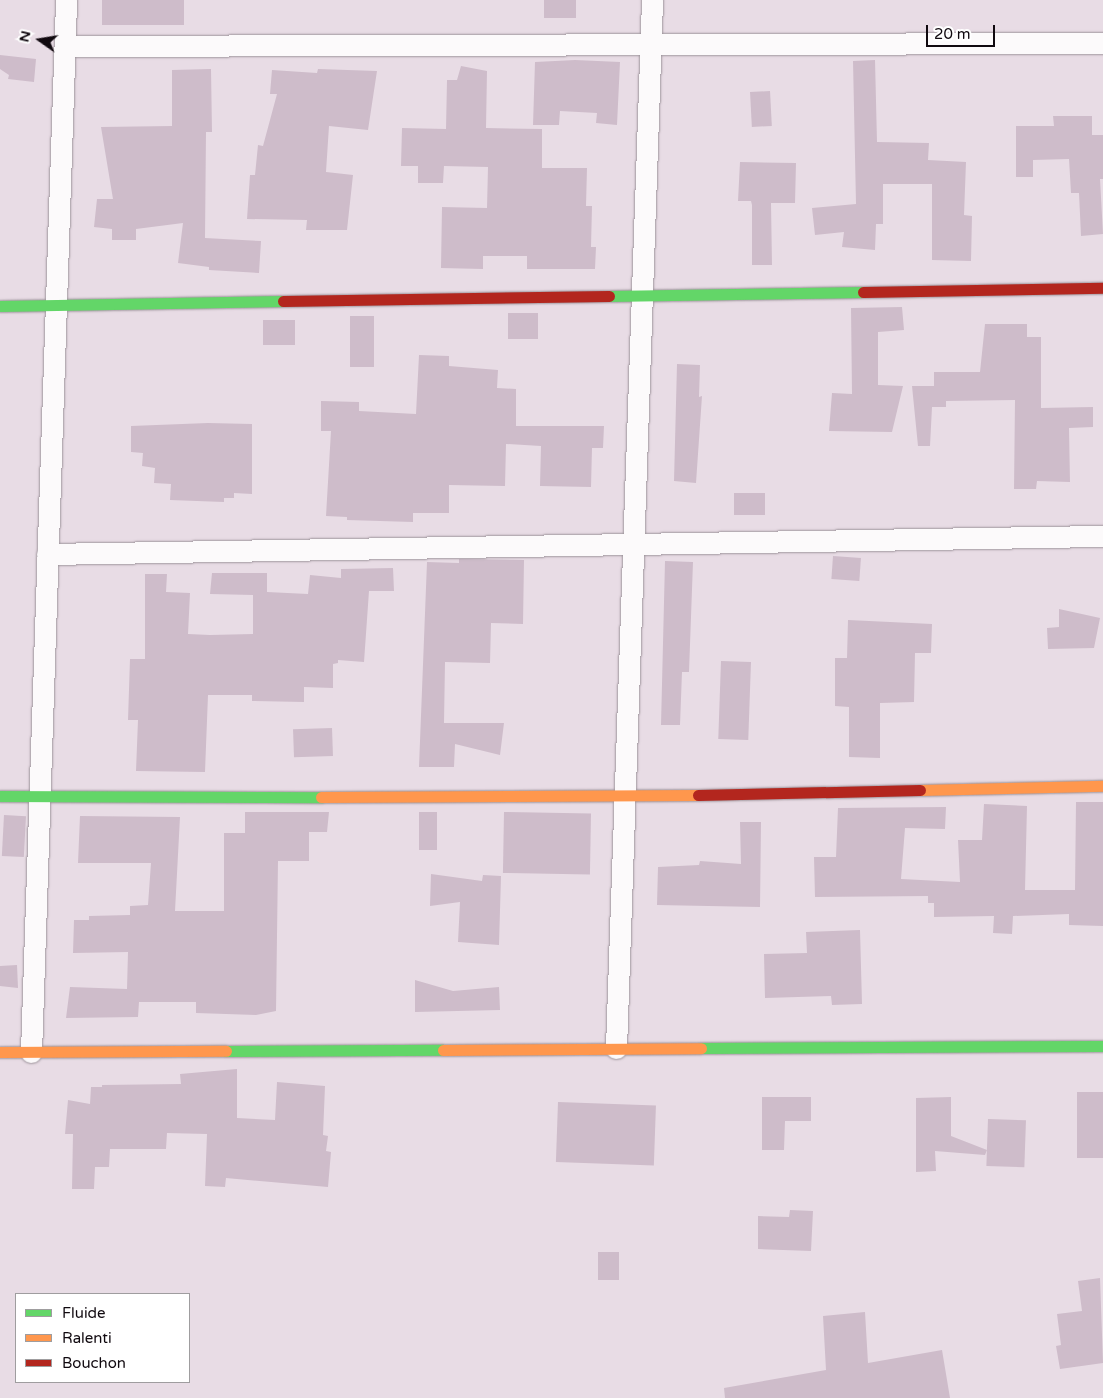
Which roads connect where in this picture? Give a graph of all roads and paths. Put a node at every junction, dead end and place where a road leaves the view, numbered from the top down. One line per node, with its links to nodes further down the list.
1 (66, 0): 5 (street)
2 (652, 0): 4 (street)
3 (1103, 43): 4 (street)
4 (650, 45): 5 (street); 7 (street)
5 (66, 46): 8 (street)
6 (1103, 288): 7 (street)
7 (643, 296): 8 (street); 11 (street)
8 (54, 305): 9 (street); 12 (street)
9 (0, 306)
10 (1103, 536): 11 (street)
11 (634, 544): 12 (street); 16 (street)
12 (47, 554): 14 (street)
13 (1103, 786): 16 (street)
14 (41, 795): 15 (street); 16 (street); 20 (street)
15 (0, 796)
16 (625, 797): 18 (street)
17 (1103, 1046): 18 (street)
18 (616, 1048): 20 (street)
19 (0, 1052): 20 (street)
20 (31, 1052)

